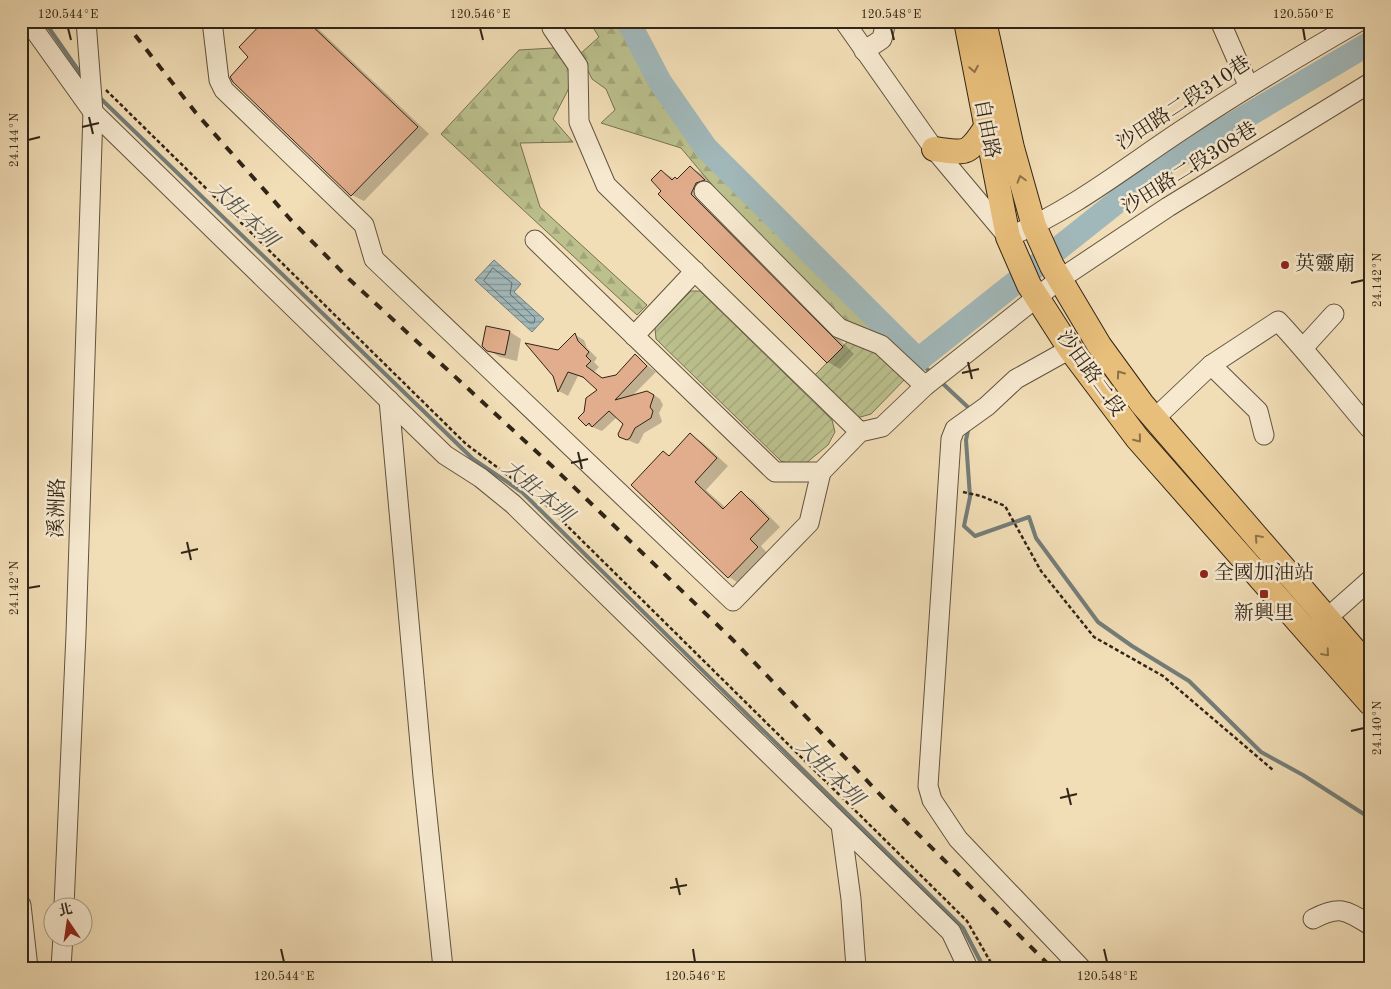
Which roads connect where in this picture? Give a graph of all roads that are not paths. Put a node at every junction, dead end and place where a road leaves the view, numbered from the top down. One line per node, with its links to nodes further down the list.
1 (28, 21): 13 (street)
2 (86, 21): 13 (street, 溪洲路)
3 (212, 21): 34 (street)
4 (844, 21): 10 (street, 沙田路二段)
5 (886, 21): 10 (street)
6 (1220, 21): 12 (street)
7 (1360, 21): 12 (street, 沙田路二段310巷)
8 (983, 23): 14 (main road, 自由路, one-way to 14); 17 (main road, 自由路, one-way to 8)
9 (552, 28): 21 (street)
10 (864, 51): 15 (street, 沙田路二段)
11 (1370, 83): 20 (street, 沙田路二段308巷)
12 (1249, 87): 17 (street, 沙田路二段310巷)
13 (93, 112): 29 (street); 40 (street, 溪洲路)
14 (985, 129): 15 (main road); 18 (main road, 自由路)
15 (934, 148): 18 (street, 沙田路二段)
16 (704, 191): 28 (street)
17 (1034, 226): 18 (street, 沙田路二段310巷); 20 (main road, 沙田路二段)
18 (1008, 237): 22 (main road, 沙田路二段)
19 (535, 240): 24 (street)
20 (1052, 266): 22 (street, 沙田路二段308巷); 30 (main road, 沙田路二段, one-way to 20)
21 (695, 271): 24 (street); 32 (street)
22 (1033, 291): 26 (main road, 沙田路二段); 28 (street, 沙田路二段308巷)
23 (1334, 314): 25 (street)
24 (634, 336): 34 (street)
25 (1303, 348): 27 (street); 31 (street)
26 (1070, 349): 36 (main road, 沙田路二段, one-way to 36); 50 (street)
27 (1211, 366): 30 (street); 33 (street)
28 (929, 384): 32 (street, 沙田路二段308巷)
29 (389, 400): 39 (street); 47 (street)
30 (1154, 419): 36 (main road, 沙田路二段, one-way to 30)
31 (1370, 429)
32 (860, 432): 34 (street)
33 (1264, 435)
34 (821, 472)
35 (1370, 580): 36 (street)
36 (1318, 626): 37 (main road, 沙田路二段); 38 (main road, 沙田路二段, one-way to 38)
37 (1370, 668)
38 (1370, 703)
39 (841, 826): 48 (street); 49 (street)
40 (64, 896)
41 (21, 905): 45 (street)
42 (1313, 919): 43 (street)
43 (1370, 925)
44 (62, 946): 46 (street)
45 (28, 968)
46 (61, 968)
47 (443, 968)
48 (856, 968)
49 (968, 968)
50 (1081, 968)

